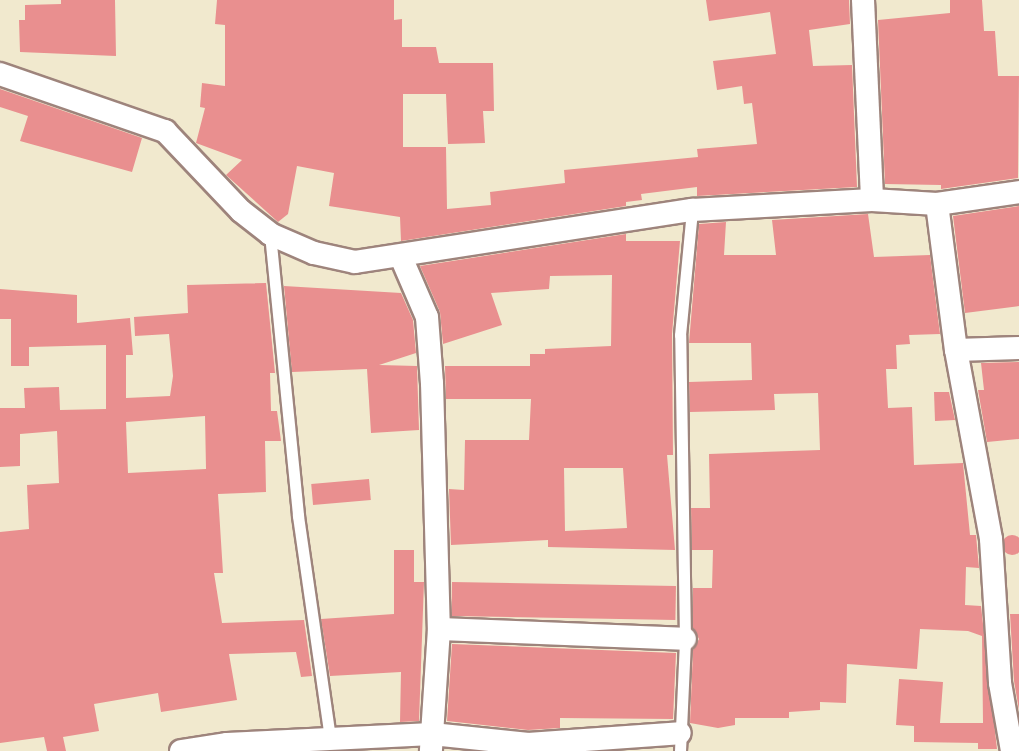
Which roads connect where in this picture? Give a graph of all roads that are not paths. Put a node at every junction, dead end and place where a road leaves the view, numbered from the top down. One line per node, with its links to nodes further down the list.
1 (863, 0): 4 (street)
2 (0, 74): 7 (street)
3 (1019, 192): 5 (street)
4 (872, 200): 5 (street); 6 (street)
5 (937, 204): 10 (street)
6 (692, 210): 8 (street); 12 (lane)
7 (270, 234): 8 (street); 13 (lane)
8 (401, 257): 11 (street)
9 (1019, 348): 10 (street)
10 (956, 350): 17 (street)
11 (439, 629): 12 (street); 15 (street)
12 (685, 639): 14 (lane)
13 (330, 739): 15 (street); 16 (street)
14 (680, 742): 15 (street)
15 (431, 743)
16 (181, 751)
17 (1012, 751)

